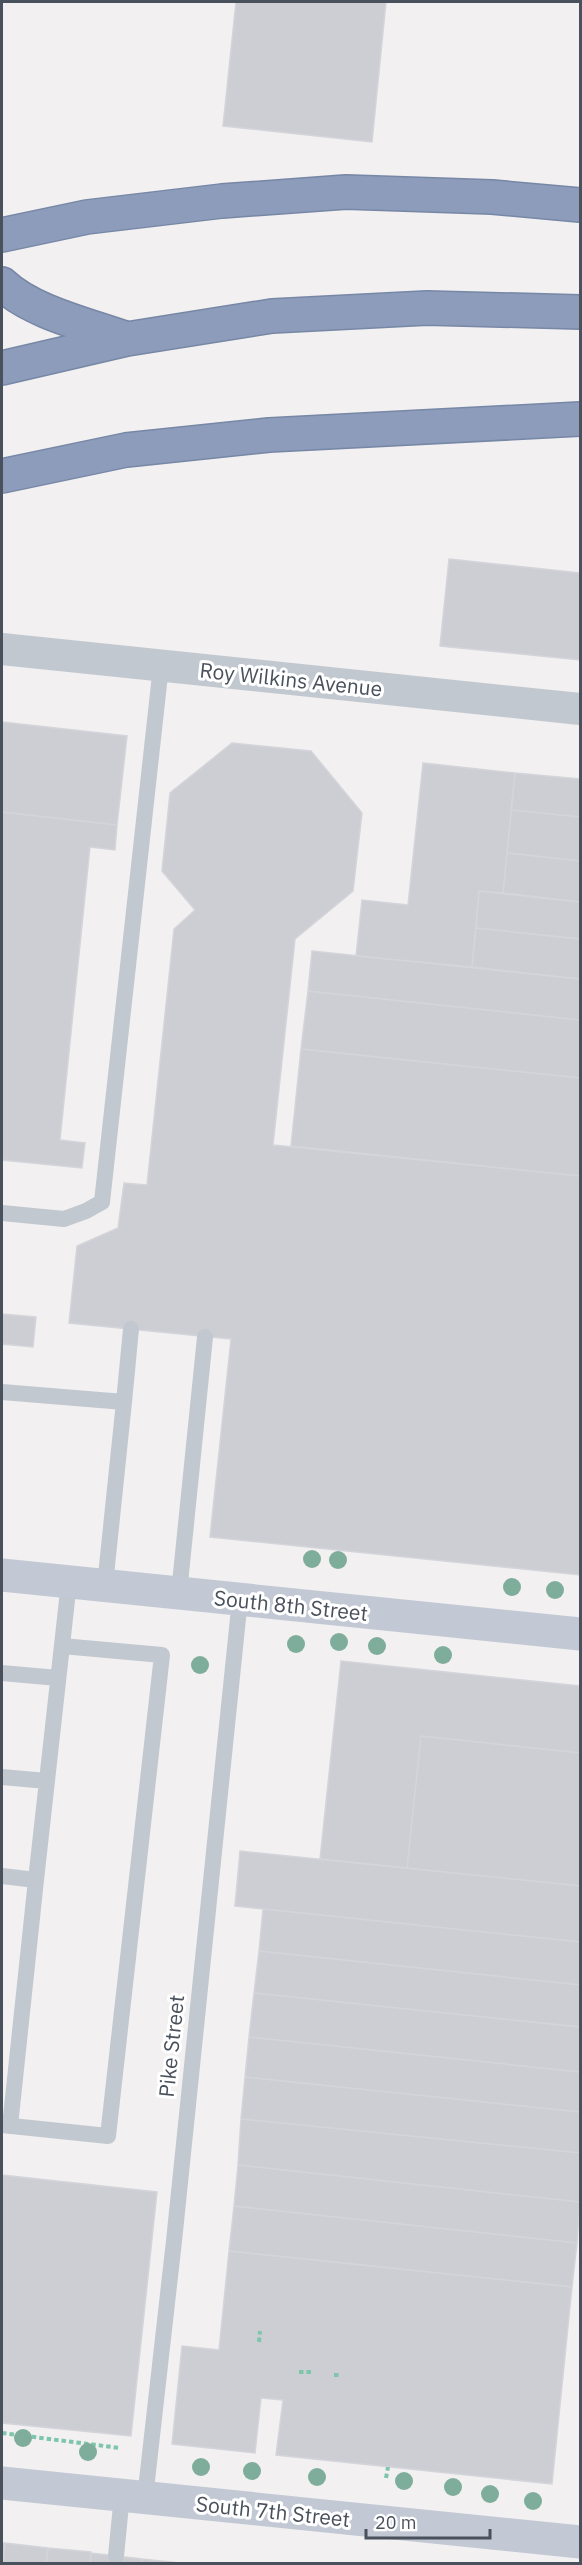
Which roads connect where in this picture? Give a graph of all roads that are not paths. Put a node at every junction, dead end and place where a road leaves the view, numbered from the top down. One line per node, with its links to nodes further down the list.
1 (580, 205): 2 (highway)
2 (2, 235)
3 (2, 284): 5 (highway)
4 (580, 312): 5 (highway)
5 (127, 339): 6 (highway)
6 (2, 368)
7 (580, 419): 8 (highway)
8 (2, 476)
9 (2, 649): 10 (street, Roy Wilkins Avenue)
10 (161, 666): 11 (street, Roy Wilkins Avenue); 12 (lane)
11 (580, 709)
12 (2, 1213)
13 (131, 1329): 16 (lane)
14 (205, 1337): 20 (lane)
15 (2, 1393): 16 (lane)
16 (124, 1402): 19 (lane)
17 (2, 1575): 18 (street, South 8th Street)
18 (69, 1582): 19 (street, South 8th Street); 23 (lane)
19 (105, 1586): 20 (street, South 8th Street)
20 (179, 1593): 21 (street, South 8th Street)
21 (240, 1599): 22 (street, South 8th Street); 32 (lane, Pike Street)
22 (580, 1634)
23 (62, 1646): 25 (lane); 30 (lane)
24 (2, 1673): 25 (lane)
25 (58, 1678): 27 (lane)
26 (2, 1777): 27 (lane)
27 (46, 1781): 29 (lane)
28 (2, 1876): 29 (lane)
29 (36, 1880): 30 (lane)
30 (6, 2126)
31 (2, 2482): 32 (street, South 7th Street)
32 (134, 2496): 33 (street, South 7th Street); 34 (lane, Pike Street)
33 (580, 2542)
34 (116, 2556)

